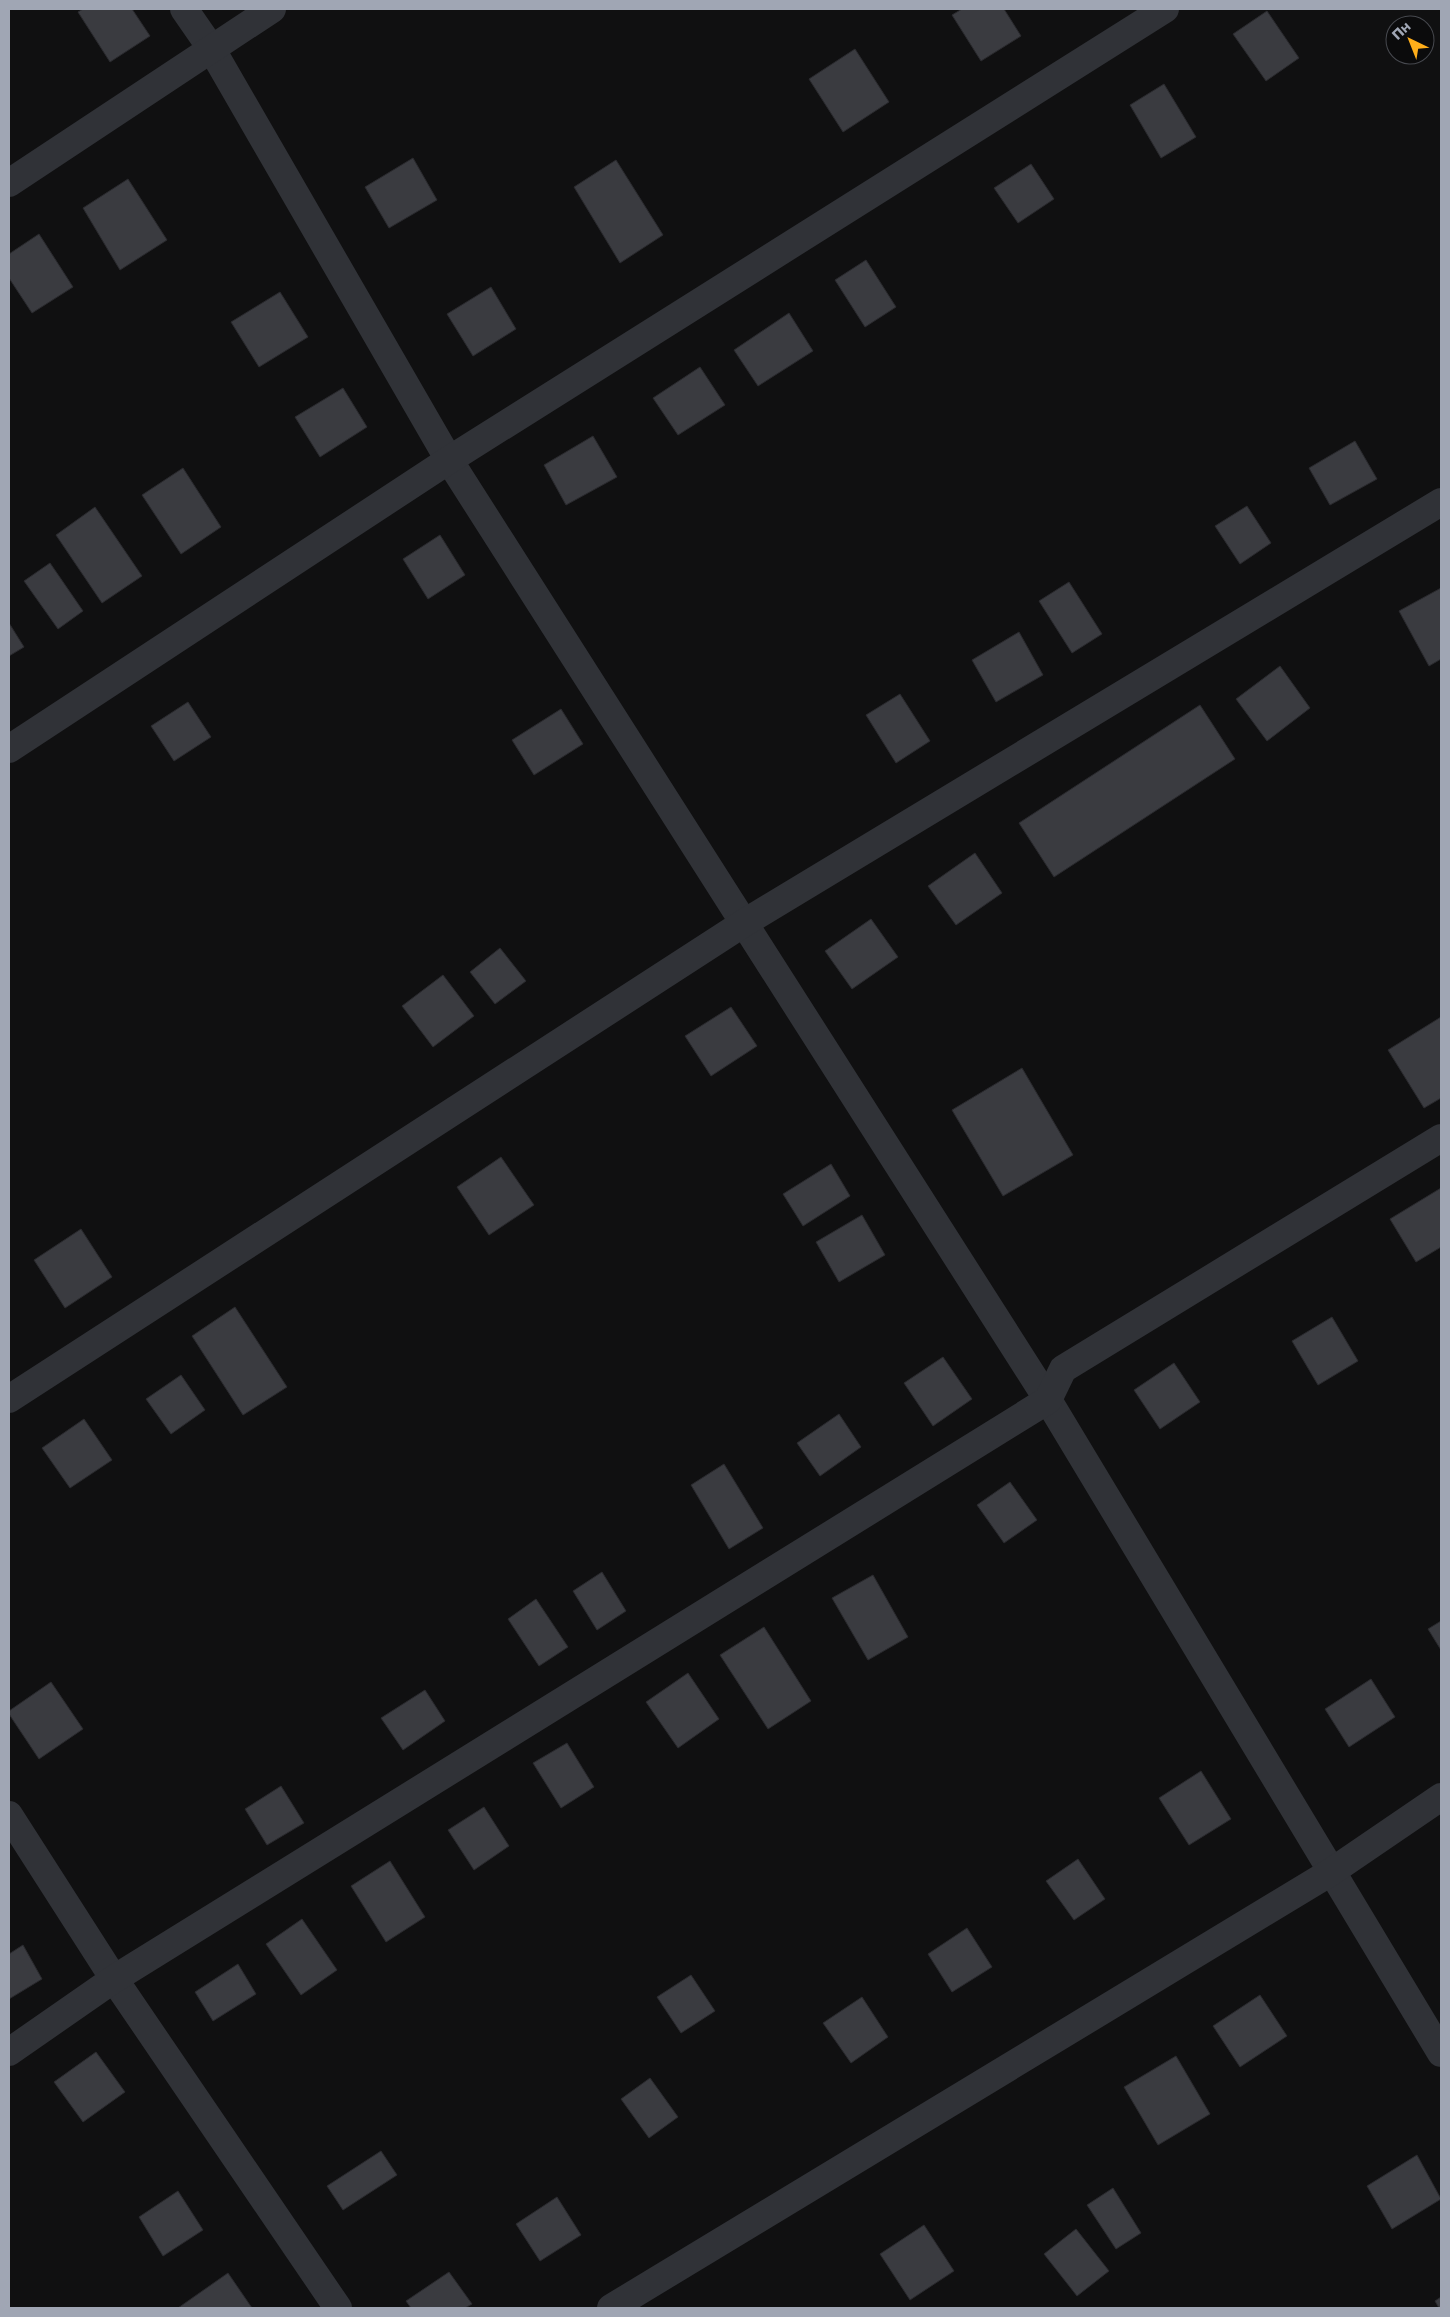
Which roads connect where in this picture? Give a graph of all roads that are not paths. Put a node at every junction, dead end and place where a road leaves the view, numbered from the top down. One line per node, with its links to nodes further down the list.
1 (184, 9): 4 (street)
2 (272, 9): 4 (street)
3 (1165, 9): 6 (street)
4 (211, 48): 5 (street); 6 (street)
5 (9, 183)
6 (449, 460): 8 (street); 9 (street)
7 (1441, 502): 9 (street)
8 (9, 749)
9 (744, 923): 11 (street); 12 (street)
10 (1441, 1138): 12 (street)
11 (9, 1399)
12 (1048, 1400): 15 (street); 16 (street)
13 (1441, 1797): 15 (street)
14 (9, 1815): 16 (street)
15 (1332, 1872): 18 (street); 20 (street)
16 (114, 1979): 17 (street); 19 (street)
17 (9, 2052)
18 (1441, 2053)
19 (338, 2308)
20 (611, 2308)

